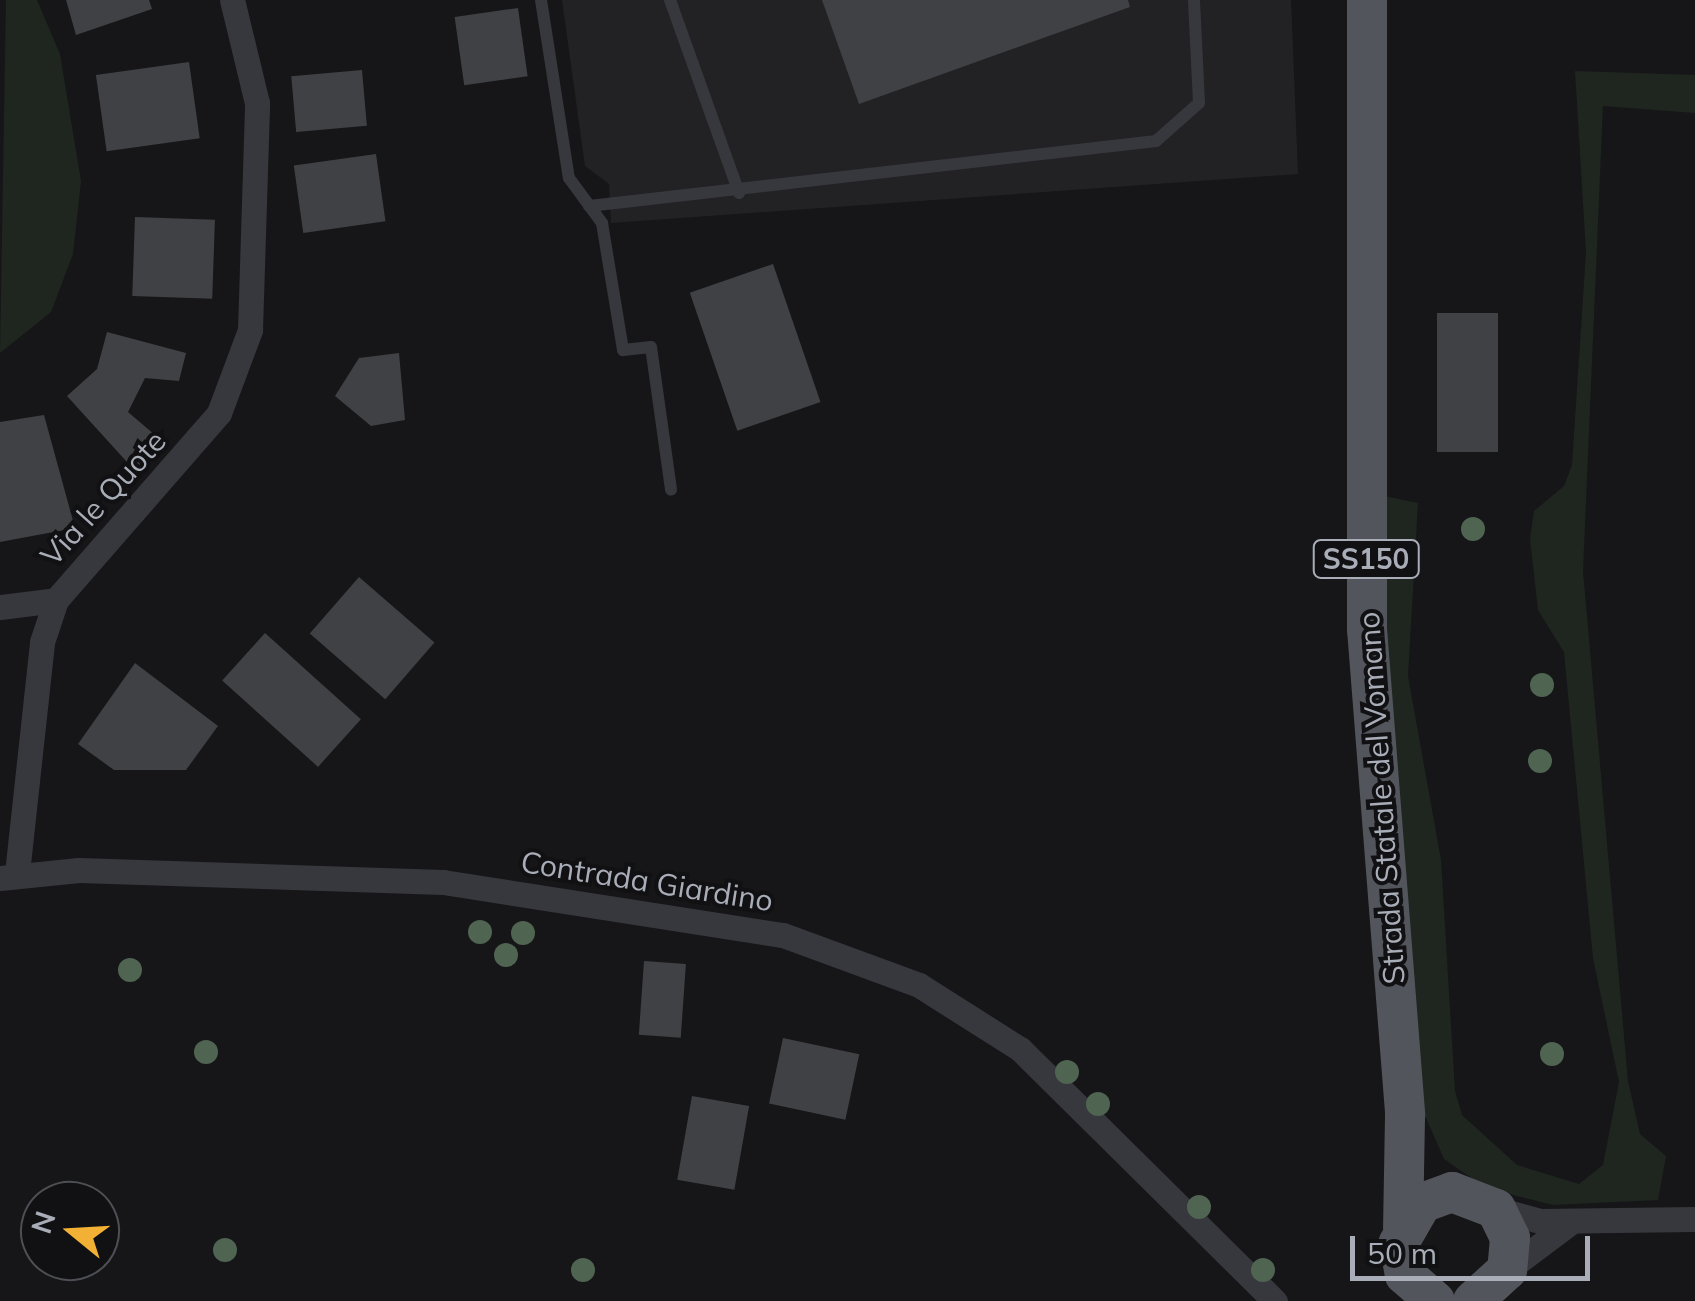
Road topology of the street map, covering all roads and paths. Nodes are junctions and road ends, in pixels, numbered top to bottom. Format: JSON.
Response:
{"nodes":[{"id":1,"x":232,"y":0,"type":"edge"},
{"id":2,"x":541,"y":0,"type":"edge"},
{"id":3,"x":670,"y":0,"type":"edge"},
{"id":4,"x":1194,"y":0,"type":"edge"},
{"id":5,"x":1367,"y":0,"type":"edge"},
{"id":6,"x":739,"y":193,"type":"junction"},
{"id":7,"x":589,"y":206,"type":"junction"},
{"id":8,"x":671,"y":490,"type":"dead end"},
{"id":9,"x":56,"y":600,"type":"junction"},
{"id":10,"x":0,"y":607,"type":"edge"},
{"id":11,"x":8,"y":876,"type":"edge"},
{"id":12,"x":1404,"y":1116,"type":"junction"},
{"id":13,"x":1482,"y":1201,"type":"junction"},
{"id":14,"x":1695,"y":1219,"type":"edge"},
{"id":15,"x":1572,"y":1221,"type":"junction"},
{"id":16,"x":1403,"y":1228,"type":"junction"},
{"id":17,"x":1507,"y":1270,"type":"junction"},
{"id":18,"x":1423,"y":1296,"type":"edge"},
{"id":19,"x":1274,"y":1301,"type":"edge"},
{"id":20,"x":1473,"y":1301,"type":"edge"}],
"edges":[{"from":1,"to":9,"type":"street","name":"Via le Quote"},
{"from":2,"to":7,"type":"lane"},
{"from":3,"to":6,"type":"lane"},
{"from":4,"to":6,"type":"lane"},
{"from":5,"to":12,"type":"main road","name":"Strada Statale del Vomano","number":"SS150"},
{"from":6,"to":7,"type":"lane"},
{"from":7,"to":8,"type":"lane"},
{"from":9,"to":10,"type":"street"},
{"from":9,"to":11,"type":"street","name":"Via le Quote"},
{"from":11,"to":19,"type":"street","name":"Contrada Giardino"},
{"from":12,"to":13,"type":"main road","name":"Strada Statale del Vomano","number":"SS150"},
{"from":12,"to":16,"type":"main road","name":"Strada Statale del Vomano","number":"SS150"},
{"from":13,"to":15,"type":"street"},
{"from":13,"to":16,"type":"main road"},
{"from":13,"to":17,"type":"main road"},
{"from":14,"to":15,"type":"street"},
{"from":15,"to":17,"type":"street"},
{"from":16,"to":18,"type":"main road","name":"Strada Statale del Vomano"},
{"from":17,"to":20,"type":"main road"}]}
